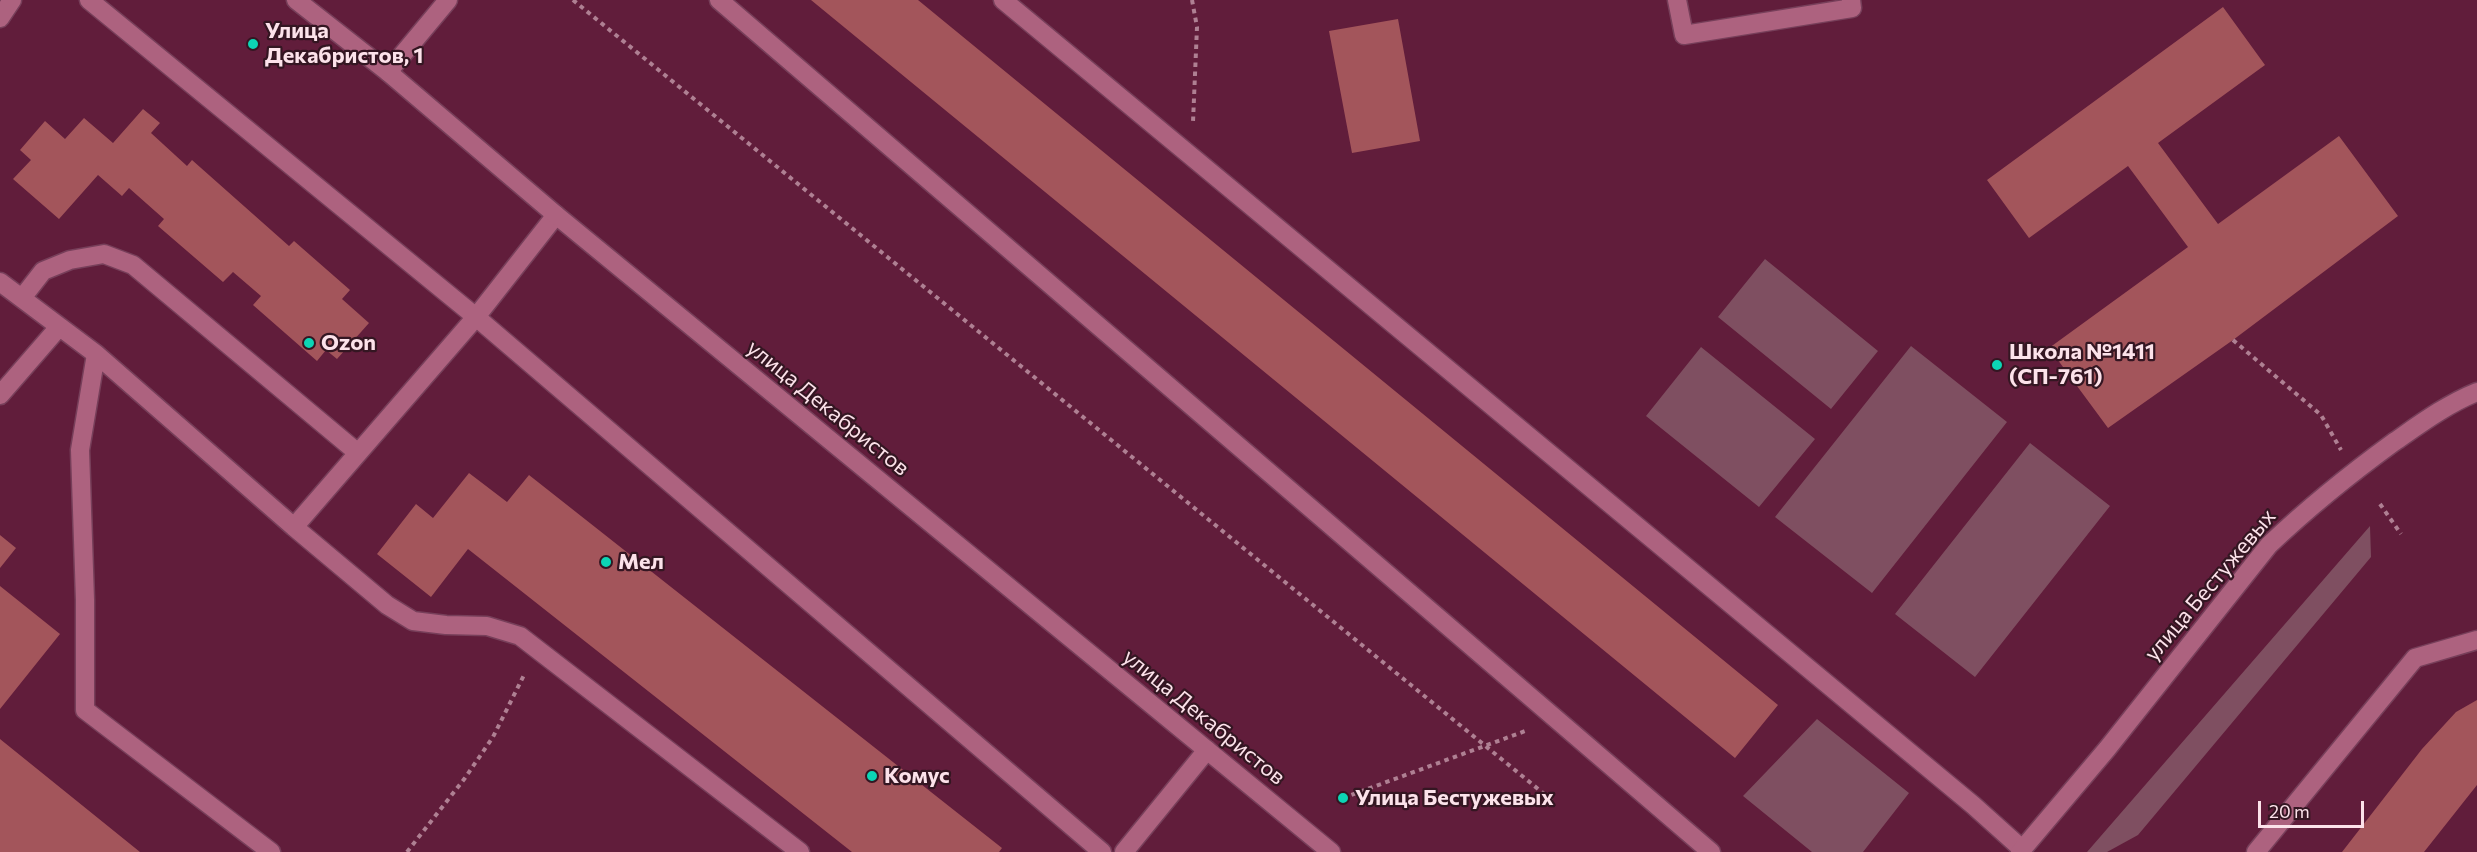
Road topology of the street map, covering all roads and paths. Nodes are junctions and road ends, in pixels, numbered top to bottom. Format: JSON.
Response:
{"nodes":[{"id":1,"x":12,"y":0,"type":"edge"},
{"id":2,"x":89,"y":0,"type":"edge"},
{"id":3,"x":296,"y":0,"type":"edge"},
{"id":4,"x":448,"y":0,"type":"edge"},
{"id":5,"x":573,"y":0,"type":"edge"},
{"id":6,"x":719,"y":0,"type":"edge"},
{"id":7,"x":1003,"y":0,"type":"edge"},
{"id":8,"x":1192,"y":0,"type":"edge"},
{"id":9,"x":1677,"y":0,"type":"edge"},
{"id":10,"x":1851,"y":0,"type":"edge"},
{"id":11,"x":0,"y":18,"type":"edge"},
{"id":12,"x":388,"y":72,"type":"junction"},
{"id":13,"x":1192,"y":158,"type":"junction"},
{"id":14,"x":556,"y":215,"type":"junction"},
{"id":15,"x":0,"y":282,"type":"edge"},
{"id":16,"x":22,"y":298,"type":"junction"},
{"id":17,"x":476,"y":317,"type":"junction"},
{"id":18,"x":59,"y":327,"type":"junction"},
{"id":19,"x":2234,"y":340,"type":"dead end"},
{"id":20,"x":96,"y":354,"type":"junction"},
{"id":21,"x":2477,"y":392,"type":"edge"},
{"id":22,"x":0,"y":395,"type":"edge"},
{"id":23,"x":2341,"y":450,"type":"dead end"},
{"id":24,"x":358,"y":453,"type":"junction"},
{"id":25,"x":2380,"y":504,"type":"dead end"},
{"id":26,"x":294,"y":526,"type":"junction"},
{"id":27,"x":2401,"y":534,"type":"dead end"},
{"id":28,"x":2477,"y":640,"type":"edge"},
{"id":29,"x":537,"y":649,"type":"junction"},
{"id":30,"x":1557,"y":719,"type":"junction"},
{"id":31,"x":1484,"y":745,"type":"junction"},
{"id":32,"x":1208,"y":750,"type":"junction"},
{"id":33,"x":1343,"y":798,"type":"dead end"},
{"id":34,"x":1554,"y":802,"type":"dead end"},
{"id":35,"x":2021,"y":851,"type":"edge"},
{"id":36,"x":271,"y":852,"type":"edge"},
{"id":37,"x":407,"y":852,"type":"edge"},
{"id":38,"x":800,"y":852,"type":"edge"},
{"id":39,"x":1102,"y":852,"type":"edge"},
{"id":40,"x":1124,"y":852,"type":"edge"},
{"id":41,"x":1331,"y":852,"type":"edge"},
{"id":42,"x":1711,"y":852,"type":"edge"},
{"id":43,"x":2256,"y":852,"type":"edge"}],
"edges":[{"from":1,"to":11,"type":"main road"},
{"from":2,"to":17,"type":"main road"},
{"from":3,"to":12,"type":"main road","name":"улица Декабристов"},
{"from":4,"to":12,"type":"main road"},
{"from":5,"to":31,"type":"path"},
{"from":6,"to":30,"type":"main road"},
{"from":7,"to":13,"type":"main road"},
{"from":8,"to":13,"type":"path"},
{"from":9,"to":10,"type":"main road"},
{"from":12,"to":14,"type":"main road","name":"улица Декабристов"},
{"from":13,"to":35,"type":"main road"},
{"from":14,"to":17,"type":"main road"},
{"from":14,"to":32,"type":"main road","name":"улица Декабристов"},
{"from":15,"to":16,"type":"main road"},
{"from":16,"to":18,"type":"main road"},
{"from":16,"to":24,"type":"main road"},
{"from":17,"to":24,"type":"main road"},
{"from":17,"to":39,"type":"main road"},
{"from":18,"to":20,"type":"main road"},
{"from":18,"to":22,"type":"main road"},
{"from":19,"to":23,"type":"path"},
{"from":20,"to":26,"type":"main road"},
{"from":20,"to":36,"type":"main road"},
{"from":21,"to":35,"type":"main road","name":"улица Бестужевых"},
{"from":24,"to":26,"type":"main road"},
{"from":25,"to":27,"type":"path"},
{"from":26,"to":29,"type":"main road"},
{"from":28,"to":43,"type":"main road"},
{"from":29,"to":37,"type":"path"},
{"from":29,"to":38,"type":"main road"},
{"from":30,"to":31,"type":"path"},
{"from":30,"to":42,"type":"main road"},
{"from":31,"to":33,"type":"path"},
{"from":31,"to":34,"type":"path"},
{"from":32,"to":40,"type":"main road"},
{"from":32,"to":41,"type":"main road","name":"улица Декабристов"}]}
